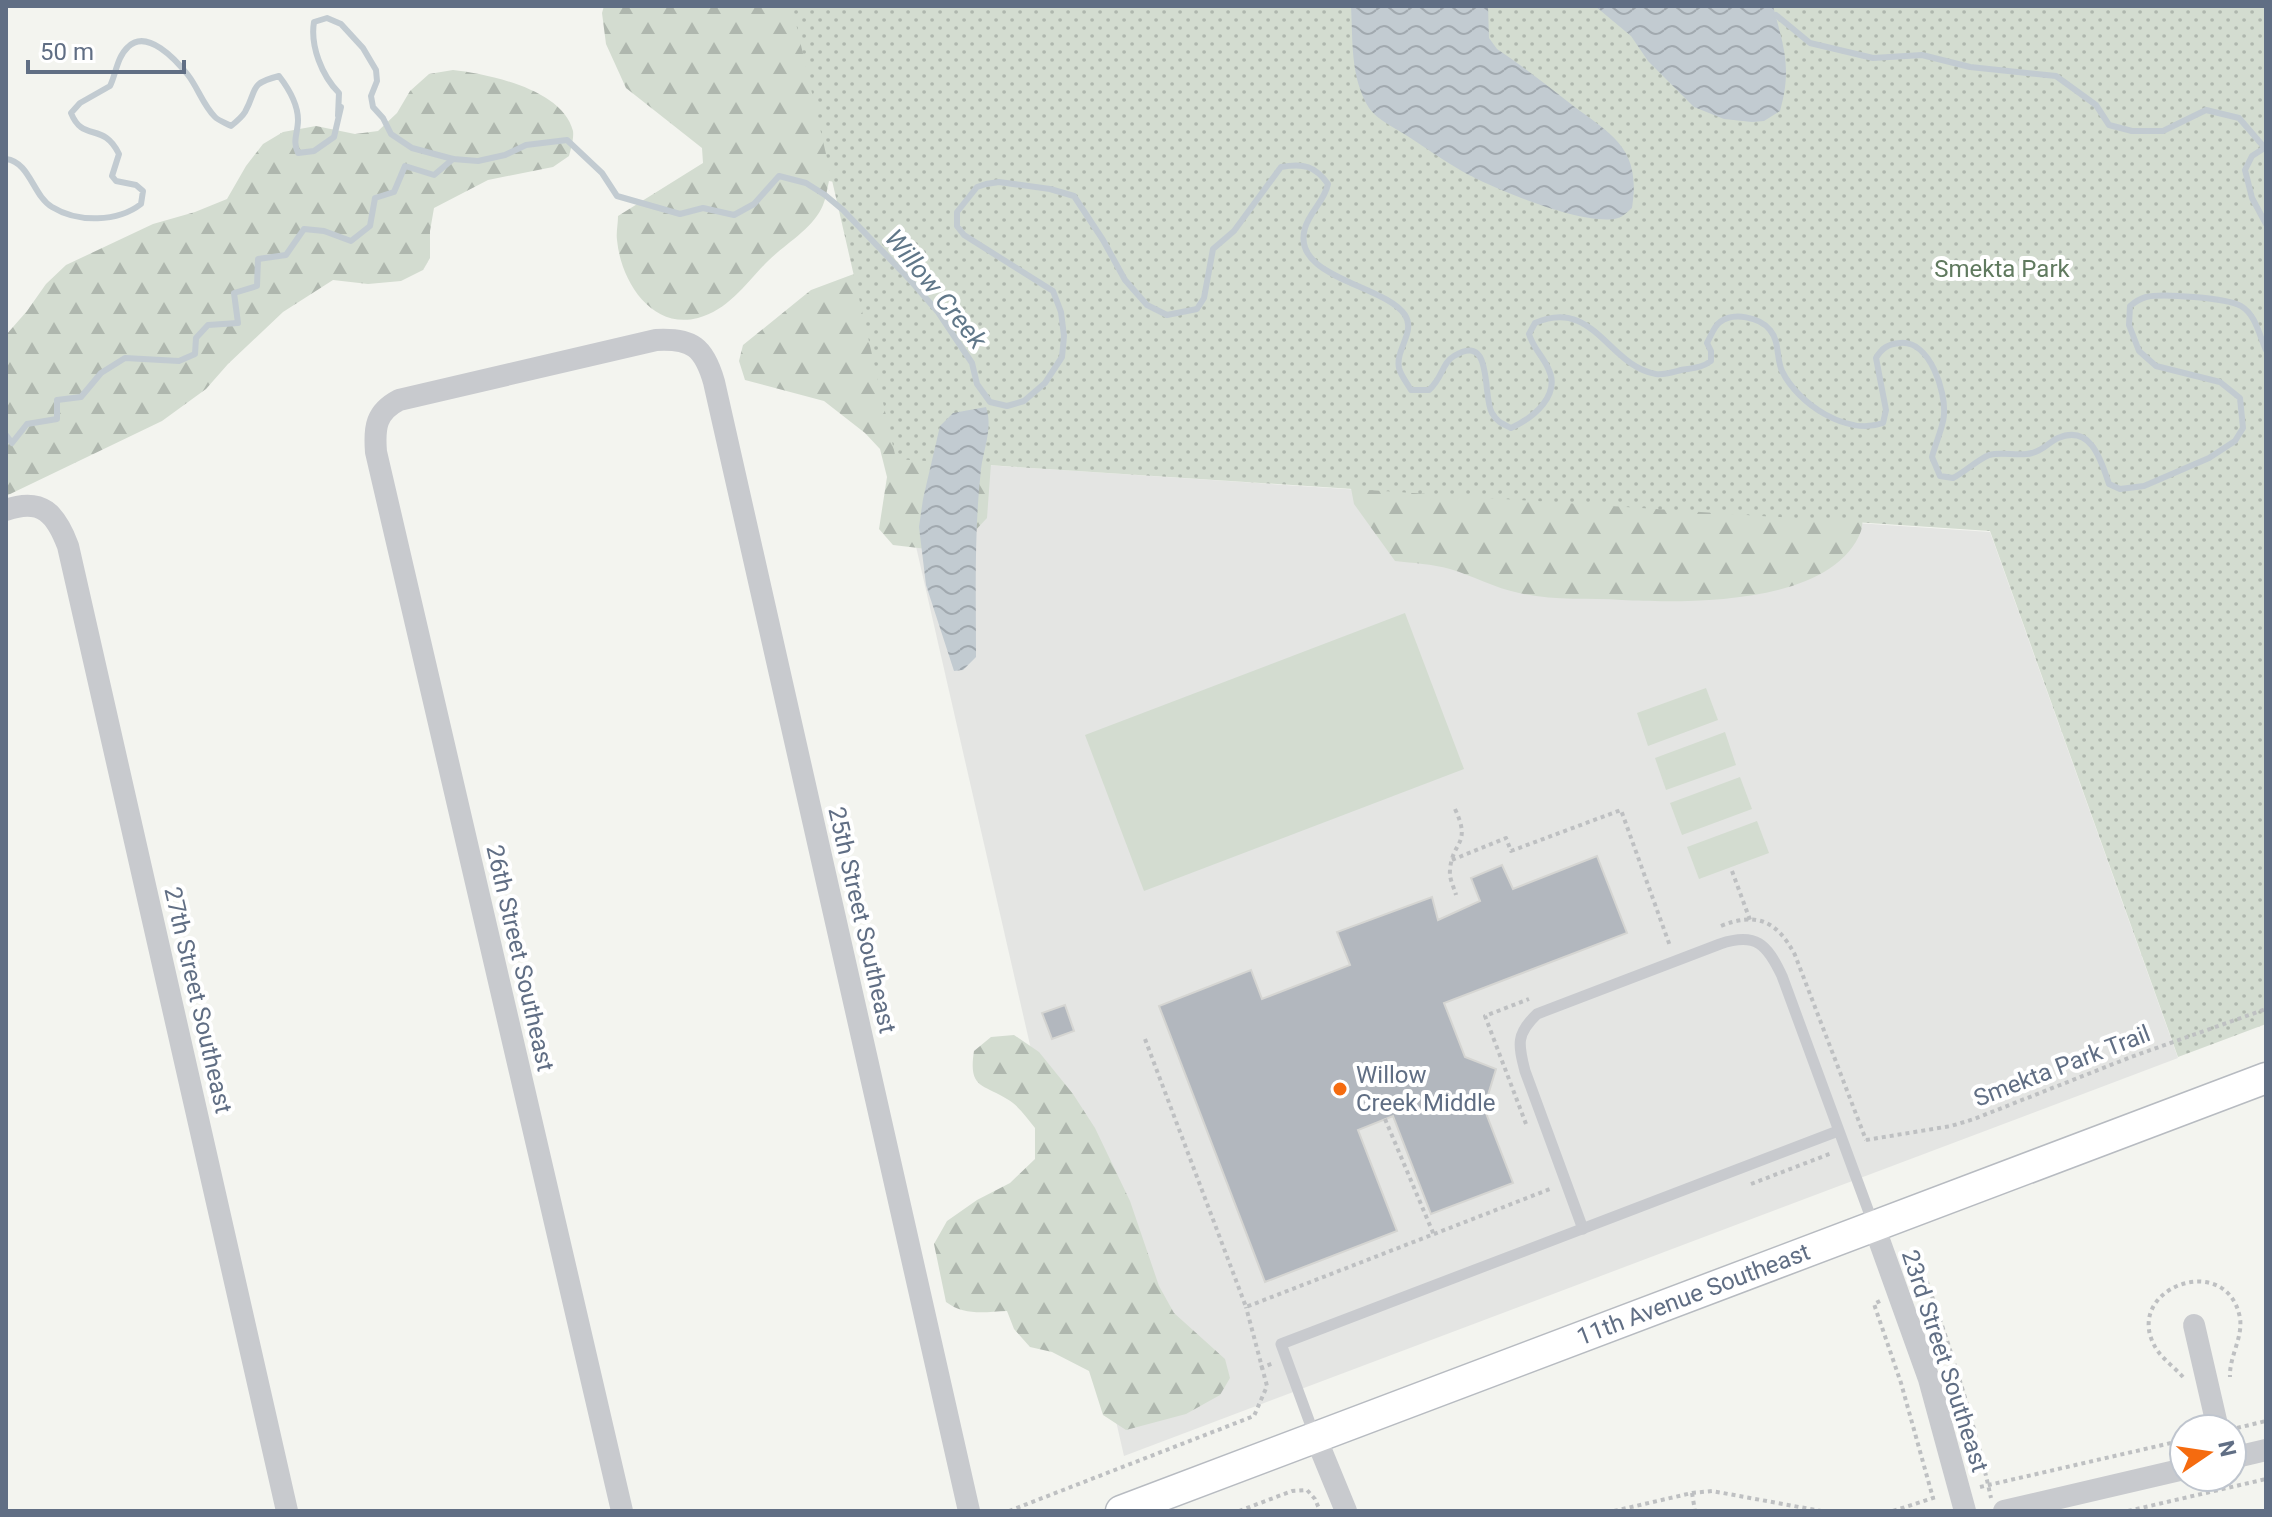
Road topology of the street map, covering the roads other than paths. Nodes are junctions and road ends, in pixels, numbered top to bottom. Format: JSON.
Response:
{"nodes":[{"id":1,"x":378,"y":416,"type":"joint"},
{"id":2,"x":6,"y":510,"type":"edge"},
{"id":3,"x":2266,"y":1078,"type":"edge"},
{"id":4,"x":1838,"y":1131,"type":"junction"},
{"id":5,"x":1874,"y":1226,"type":"junction"},
{"id":6,"x":1583,"y":1229,"type":"junction"},
{"id":7,"x":2194,"y":1325,"type":"dead end"},
{"id":8,"x":2214,"y":1413,"type":"edge"},
{"id":9,"x":1316,"y":1438,"type":"junction"},
{"id":10,"x":2168,"y":1473,"type":"edge"},
{"id":11,"x":287,"y":1511,"type":"edge"},
{"id":12,"x":622,"y":1511,"type":"edge"},
{"id":13,"x":969,"y":1511,"type":"edge"},
{"id":14,"x":1121,"y":1511,"type":"edge"},
{"id":15,"x":1346,"y":1511,"type":"edge"},
{"id":16,"x":1965,"y":1511,"type":"edge"},
{"id":17,"x":2004,"y":1511,"type":"edge"}],
"edges":[{"from":1,"to":12,"type":"street","name":"26th Street Southeast"},
{"from":1,"to":13,"type":"street","name":"25th Street Southeast"},
{"from":2,"to":11,"type":"street","name":"27th Street Southeast"},
{"from":3,"to":5,"type":"main road","name":"11th Avenue Southeast"},
{"from":4,"to":5,"type":"lane"},
{"from":4,"to":6,"type":"lane"},
{"from":4,"to":6,"type":"lane"},
{"from":5,"to":9,"type":"main road","name":"11th Avenue Southeast"},
{"from":5,"to":16,"type":"street","name":"23rd Street Southeast"},
{"from":6,"to":9,"type":"lane"},
{"from":7,"to":8,"type":"street"},
{"from":9,"to":14,"type":"main road","name":"11th Avenue Southeast"},
{"from":9,"to":15,"type":"street"},
{"from":10,"to":17,"type":"street"}]}
